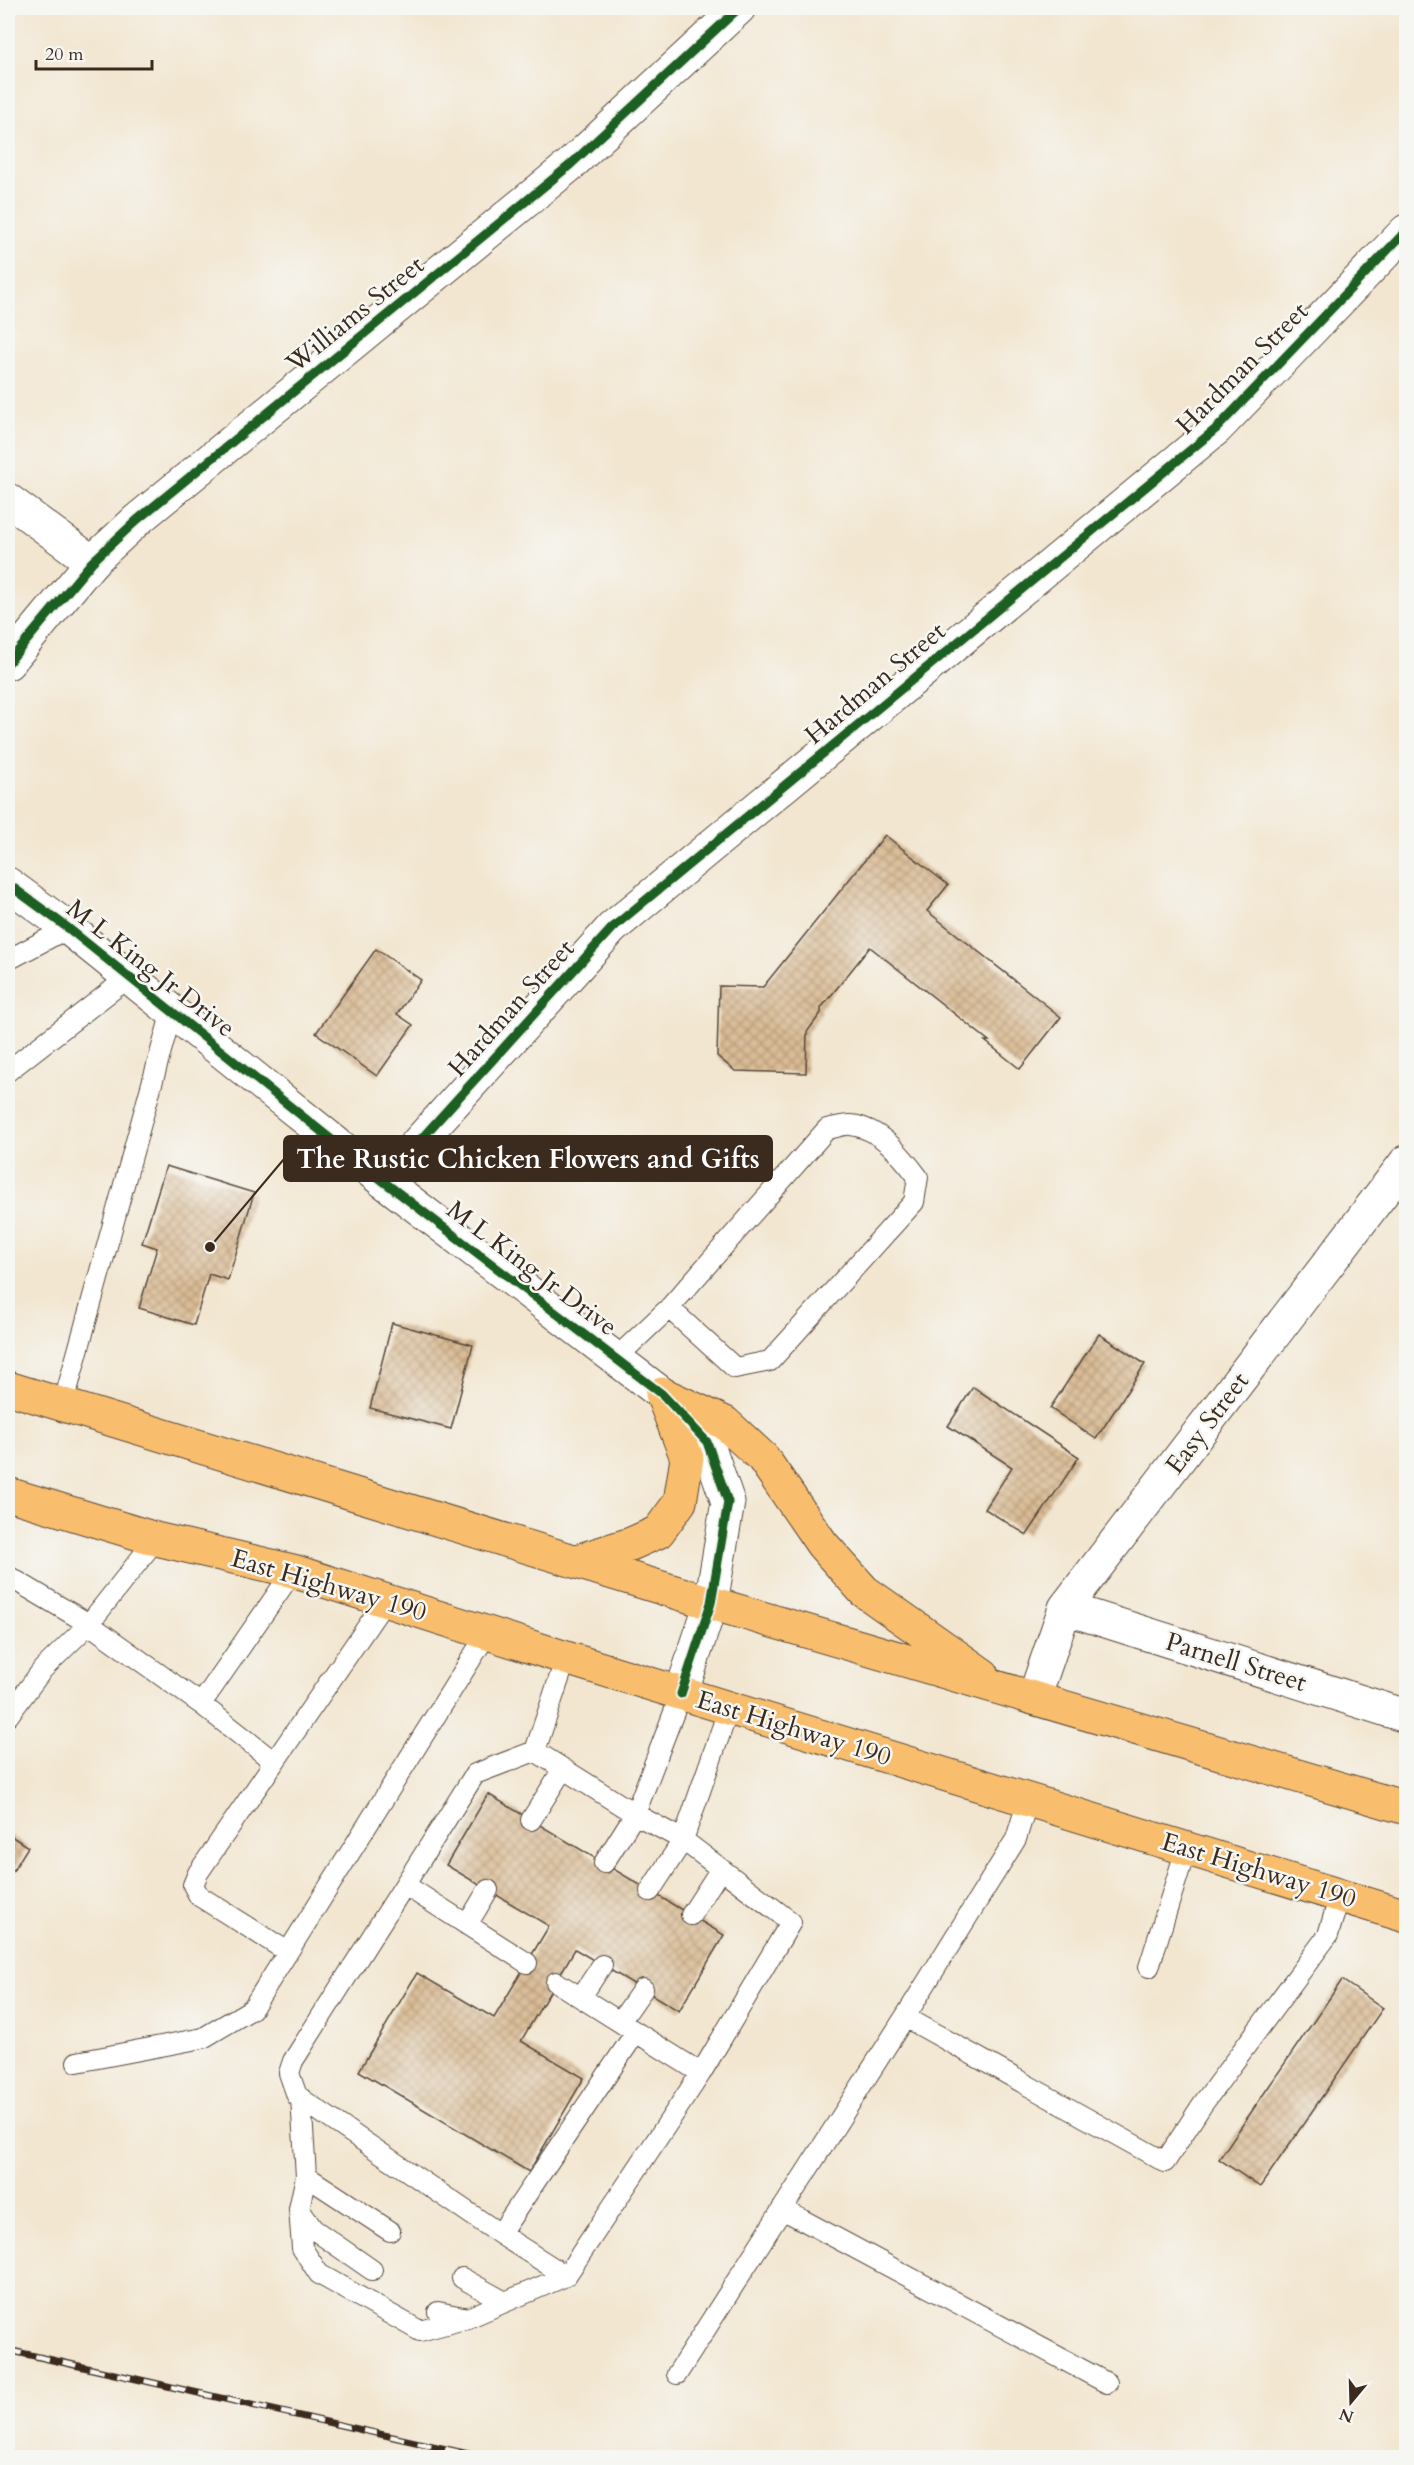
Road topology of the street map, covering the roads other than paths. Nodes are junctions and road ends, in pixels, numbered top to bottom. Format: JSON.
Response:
{"nodes":[{"id":1,"x":739,"y":8,"type":"edge"},
{"id":2,"x":1407,"y":231,"type":"edge"},
{"id":3,"x":8,"y":500,"type":"edge"},
{"id":4,"x":92,"y":562,"type":"junction"},
{"id":5,"x":8,"y":663,"type":"edge"},
{"id":6,"x":8,"y":884,"type":"edge"},
{"id":7,"x":68,"y":928,"type":"junction"},
{"id":8,"x":8,"y":960,"type":"edge"},
{"id":9,"x":129,"y":976,"type":"junction"},
{"id":10,"x":172,"y":1011,"type":"junction"},
{"id":11,"x":8,"y":1071,"type":"edge"},
{"id":12,"x":1407,"y":1162,"type":"edge"},
{"id":13,"x":383,"y":1181,"type":"junction"},
{"id":14,"x":669,"y":1308,"type":"junction"},
{"id":15,"x":616,"y":1358,"type":"junction"},
{"id":16,"x":8,"y":1388,"type":"edge"},
{"id":17,"x":662,"y":1394,"type":"junction"},
{"id":18,"x":63,"y":1405,"type":"junction"},
{"id":19,"x":8,"y":1494,"type":"edge"},
{"id":20,"x":156,"y":1539,"type":"junction"},
{"id":21,"x":577,"y":1561,"type":"junction"},
{"id":22,"x":293,"y":1571,"type":"junction"},
{"id":23,"x":8,"y":1576,"type":"edge"},
{"id":24,"x":385,"y":1601,"type":"junction"},
{"id":25,"x":711,"y":1603,"type":"junction"},
{"id":26,"x":1065,"y":1608,"type":"junction"},
{"id":27,"x":89,"y":1624,"type":"junction"},
{"id":28,"x":488,"y":1632,"type":"junction"},
{"id":29,"x":566,"y":1658,"type":"junction"},
{"id":30,"x":1003,"y":1689,"type":"junction"},
{"id":31,"x":681,"y":1694,"type":"junction"},
{"id":32,"x":1034,"y":1698,"type":"junction"},
{"id":33,"x":201,"y":1704,"type":"junction"},
{"id":34,"x":729,"y":1708,"type":"junction"},
{"id":35,"x":8,"y":1716,"type":"edge"},
{"id":36,"x":1407,"y":1716,"type":"edge"},
{"id":37,"x":535,"y":1751,"type":"junction"},
{"id":38,"x":273,"y":1761,"type":"junction"},
{"id":39,"x":563,"y":1769,"type":"junction"},
{"id":40,"x":1028,"y":1800,"type":"junction"},
{"id":41,"x":1407,"y":1808,"type":"edge"},
{"id":42,"x":635,"y":1814,"type":"junction"},
{"id":43,"x":531,"y":1820,"type":"dead end"},
{"id":44,"x":683,"y":1840,"type":"junction"},
{"id":45,"x":1186,"y":1848,"type":"junction"},
{"id":46,"x":604,"y":1863,"type":"dead end"},
{"id":47,"x":720,"y":1870,"type":"junction"},
{"id":48,"x":405,"y":1886,"type":"junction"},
{"id":49,"x":488,"y":1890,"type":"dead end"},
{"id":50,"x":650,"y":1891,"type":"dead end"},
{"id":51,"x":1340,"y":1895,"type":"junction"},
{"id":52,"x":691,"y":1915,"type":"dead end"},
{"id":53,"x":1407,"y":1916,"type":"edge"},
{"id":54,"x":467,"y":1925,"type":"junction"},
{"id":55,"x":288,"y":1952,"type":"junction"},
{"id":56,"x":527,"y":1963,"type":"dead end"},
{"id":57,"x":602,"y":1965,"type":"dead end"},
{"id":58,"x":1149,"y":1967,"type":"dead end"},
{"id":59,"x":556,"y":1982,"type":"dead end"},
{"id":60,"x":643,"y":1989,"type":"dead end"},
{"id":61,"x":581,"y":1997,"type":"junction"},
{"id":62,"x":905,"y":2017,"type":"junction"},
{"id":63,"x":628,"y":2027,"type":"junction"},
{"id":64,"x":77,"y":2062,"type":"dead end"},
{"id":65,"x":701,"y":2073,"type":"junction"},
{"id":66,"x":300,"y":2098,"type":"junction"},
{"id":67,"x":306,"y":2176,"type":"junction"},
{"id":68,"x":782,"y":2209,"type":"junction"},
{"id":69,"x":299,"y":2210,"type":"junction"},
{"id":70,"x":390,"y":2231,"type":"dead end"},
{"id":71,"x":500,"y":2234,"type":"junction"},
{"id":72,"x":372,"y":2270,"type":"dead end"},
{"id":73,"x":566,"y":2276,"type":"junction"},
{"id":74,"x":462,"y":2278,"type":"dead end"},
{"id":75,"x":505,"y":2302,"type":"junction"},
{"id":76,"x":438,"y":2312,"type":"dead end"},
{"id":77,"x":468,"y":2318,"type":"junction"},
{"id":78,"x":676,"y":2374,"type":"dead end"},
{"id":79,"x":1107,"y":2383,"type":"dead end"}],
"edges":[{"from":1,"to":4,"type":"street","name":"Williams Street"},
{"from":2,"to":13,"type":"street","name":"Hardman Street"},
{"from":3,"to":4,"type":"street"},
{"from":4,"to":5,"type":"street","name":"Williams Street"},
{"from":6,"to":7,"type":"street","name":"M L King Jr Drive"},
{"from":7,"to":8,"type":"lane"},
{"from":7,"to":9,"type":"street","name":"M L King Jr Drive"},
{"from":9,"to":10,"type":"street","name":"M L King Jr Drive"},
{"from":9,"to":11,"type":"lane"},
{"from":10,"to":13,"type":"street","name":"M L King Jr Drive"},
{"from":10,"to":18,"type":"lane"},
{"from":12,"to":26,"type":"street","name":"Easy Street"},
{"from":13,"to":15,"type":"street","name":"M L King Jr Drive"},
{"from":14,"to":14,"type":"lane"},
{"from":14,"to":15,"type":"lane"},
{"from":15,"to":17,"type":"street","name":"M L King Jr Drive"},
{"from":16,"to":18,"type":"main road"},
{"from":17,"to":21,"type":"main road"},
{"from":17,"to":25,"type":"street","name":"M L King Jr Drive"},
{"from":17,"to":30,"type":"main road"},
{"from":18,"to":21,"type":"main road"},
{"from":19,"to":20,"type":"main road","name":"East Highway 190"},
{"from":20,"to":22,"type":"main road","name":"East Highway 190"},
{"from":20,"to":27,"type":"lane"},
{"from":21,"to":25,"type":"main road"},
{"from":22,"to":24,"type":"main road","name":"East Highway 190"},
{"from":22,"to":33,"type":"lane"},
{"from":23,"to":27,"type":"lane"},
{"from":24,"to":28,"type":"main road","name":"East Highway 190"},
{"from":24,"to":38,"type":"lane"},
{"from":25,"to":30,"type":"main road"},
{"from":25,"to":31,"type":"street","name":"M L King Jr Drive"},
{"from":26,"to":32,"type":"street","name":"Easy Street"},
{"from":26,"to":36,"type":"street","name":"Parnell Street"},
{"from":27,"to":33,"type":"lane"},
{"from":27,"to":35,"type":"lane"},
{"from":28,"to":29,"type":"main road","name":"East Highway 190"},
{"from":28,"to":55,"type":"lane"},
{"from":29,"to":31,"type":"main road","name":"East Highway 190"},
{"from":29,"to":37,"type":"lane"},
{"from":30,"to":32,"type":"main road"},
{"from":31,"to":34,"type":"main road","name":"East Highway 190"},
{"from":31,"to":42,"type":"lane"},
{"from":32,"to":41,"type":"main road"},
{"from":33,"to":38,"type":"lane"},
{"from":34,"to":40,"type":"main road","name":"East Highway 190"},
{"from":34,"to":44,"type":"lane"},
{"from":37,"to":39,"type":"lane"},
{"from":37,"to":48,"type":"lane"},
{"from":38,"to":55,"type":"lane"},
{"from":39,"to":42,"type":"lane"},
{"from":39,"to":43,"type":"lane"},
{"from":40,"to":45,"type":"main road","name":"East Highway 190"},
{"from":40,"to":62,"type":"lane"},
{"from":42,"to":44,"type":"lane"},
{"from":42,"to":46,"type":"lane"},
{"from":44,"to":47,"type":"lane"},
{"from":44,"to":50,"type":"lane"},
{"from":45,"to":51,"type":"main road","name":"East Highway 190"},
{"from":45,"to":58,"type":"lane"},
{"from":47,"to":52,"type":"lane"},
{"from":47,"to":65,"type":"lane"},
{"from":48,"to":54,"type":"lane"},
{"from":48,"to":66,"type":"lane"},
{"from":49,"to":54,"type":"lane"},
{"from":51,"to":53,"type":"main road","name":"East Highway 190"},
{"from":51,"to":62,"type":"lane"},
{"from":54,"to":56,"type":"lane"},
{"from":55,"to":64,"type":"lane"},
{"from":57,"to":61,"type":"lane"},
{"from":59,"to":61,"type":"lane"},
{"from":60,"to":63,"type":"lane"},
{"from":61,"to":63,"type":"lane"},
{"from":62,"to":68,"type":"lane"},
{"from":63,"to":65,"type":"lane"},
{"from":63,"to":71,"type":"lane"},
{"from":65,"to":73,"type":"lane"},
{"from":66,"to":67,"type":"lane"},
{"from":66,"to":71,"type":"lane"},
{"from":67,"to":69,"type":"lane"},
{"from":67,"to":70,"type":"lane"},
{"from":68,"to":78,"type":"lane"},
{"from":68,"to":79,"type":"lane"},
{"from":69,"to":72,"type":"lane"},
{"from":69,"to":77,"type":"lane"},
{"from":71,"to":73,"type":"lane"},
{"from":73,"to":75,"type":"lane"},
{"from":74,"to":75,"type":"lane"},
{"from":75,"to":77,"type":"lane"},
{"from":76,"to":77,"type":"lane"}]}
